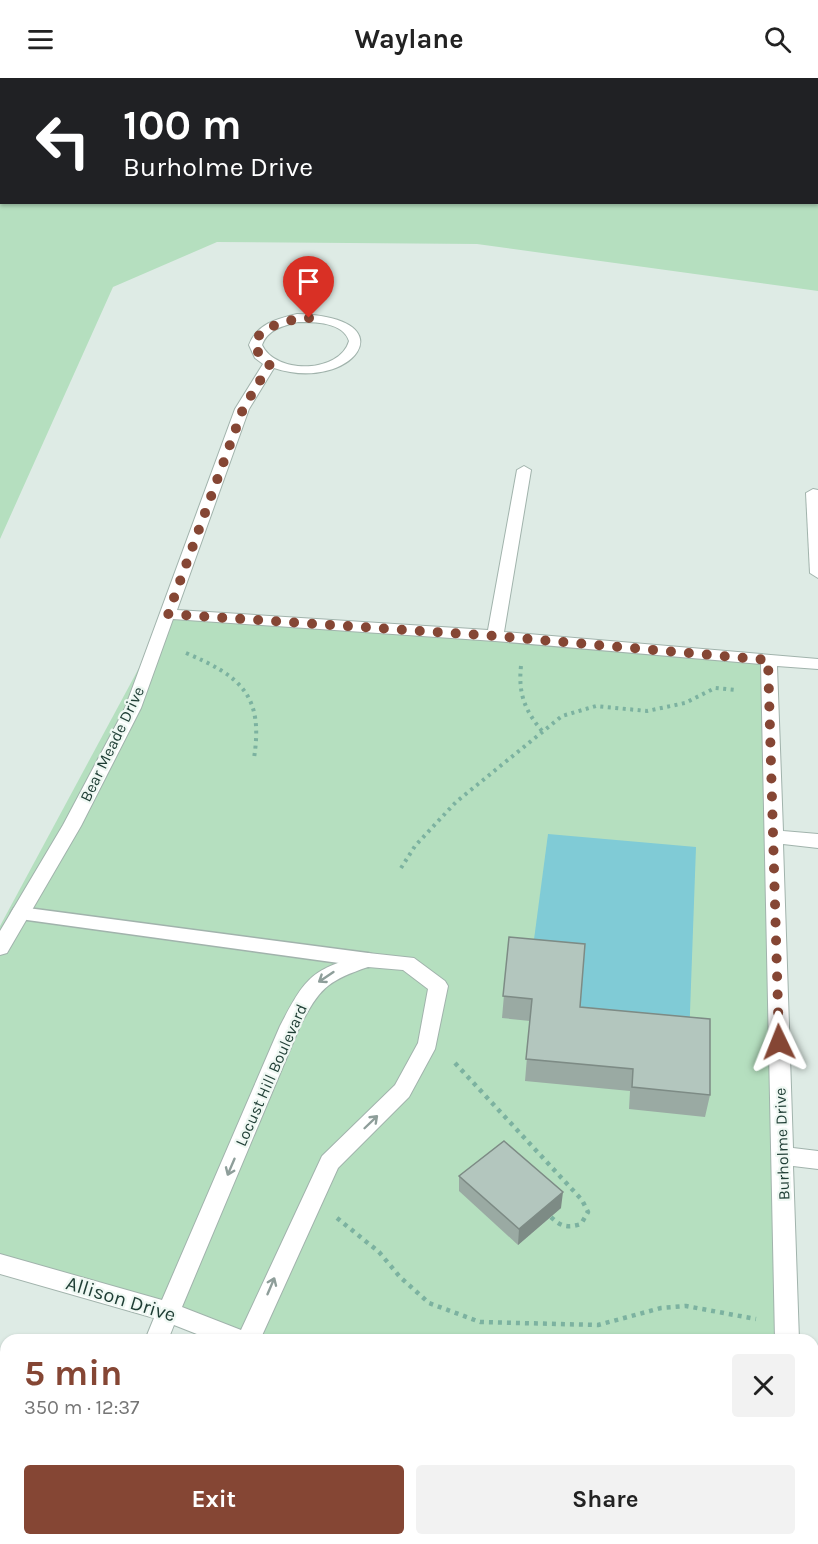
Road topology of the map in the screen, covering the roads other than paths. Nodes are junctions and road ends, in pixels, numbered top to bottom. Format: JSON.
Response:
{"nodes":[{"id":1,"x":270,"y":364,"type":"junction"},
{"id":2,"x":524,"y":470,"type":"dead end"},
{"id":3,"x":813,"y":493,"type":"dead end"},
{"id":4,"x":818,"y":573,"type":"edge"},
{"id":5,"x":168,"y":614,"type":"junction"},
{"id":6,"x":495,"y":636,"type":"junction"},
{"id":7,"x":768,"y":660,"type":"junction"},
{"id":8,"x":818,"y":664,"type":"edge"},
{"id":9,"x":773,"y":837,"type":"junction"},
{"id":10,"x":818,"y":841,"type":"edge"},
{"id":11,"x":20,"y":913,"type":"junction"},
{"id":12,"x":0,"y":948,"type":"edge"},
{"id":13,"x":368,"y":960,"type":"junction"},
{"id":14,"x":782,"y":1156,"type":"junction"},
{"id":15,"x":818,"y":1160,"type":"edge"},
{"id":16,"x":0,"y":1264,"type":"edge"},
{"id":17,"x":168,"y":1312,"type":"junction"},
{"id":18,"x":159,"y":1334,"type":"edge"},
{"id":19,"x":226,"y":1334,"type":"edge"},
{"id":20,"x":251,"y":1334,"type":"edge"},
{"id":21,"x":787,"y":1334,"type":"edge"}],
"edges":[{"from":1,"to":1,"type":"street"},
{"from":1,"to":5,"type":"street","name":"Bear Meade Drive"},
{"from":2,"to":6,"type":"street"},
{"from":3,"to":4,"type":"street"},
{"from":5,"to":6,"type":"street"},
{"from":5,"to":11,"type":"street","name":"Bear Meade Drive"},
{"from":6,"to":7,"type":"street"},
{"from":7,"to":8,"type":"street"},
{"from":7,"to":9,"type":"street","name":"Burholme Drive"},
{"from":9,"to":10,"type":"street"},
{"from":9,"to":14,"type":"street","name":"Burholme Drive"},
{"from":11,"to":12,"type":"street","name":"Bear Meade Drive"},
{"from":11,"to":13,"type":"lane"},
{"from":13,"to":17,"type":"street","name":"Locust Hill Boulevard","one_way":true},
{"from":20,"to":13,"type":"street","name":"Locust Hill Boulevard","one_way":true},
{"from":14,"to":15,"type":"street"},
{"from":14,"to":21,"type":"street","name":"Burholme Drive"},
{"from":16,"to":17,"type":"street","name":"Allison Drive"},
{"from":17,"to":18,"type":"street","name":"Locust Hill Boulevard"},
{"from":17,"to":19,"type":"street","name":"Allison Drive"}]}
